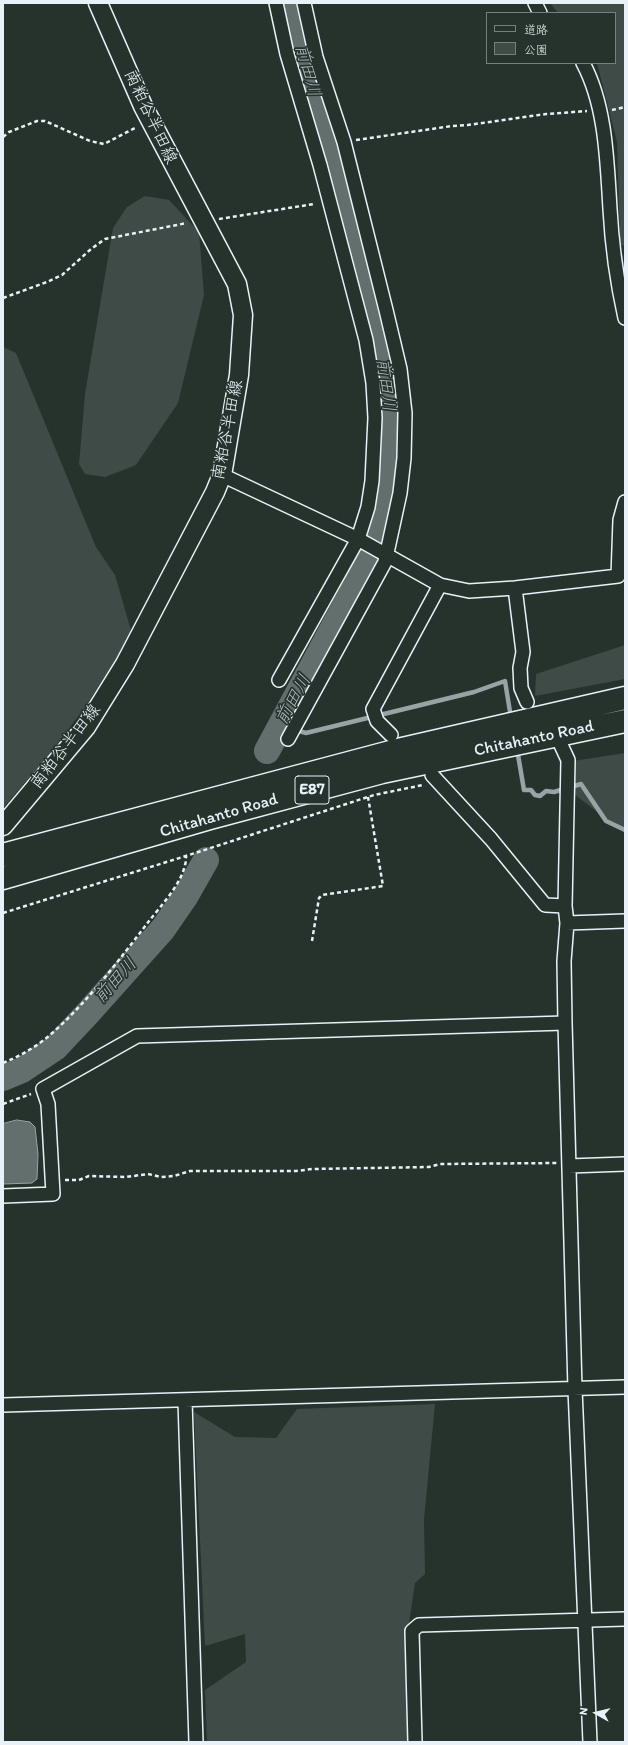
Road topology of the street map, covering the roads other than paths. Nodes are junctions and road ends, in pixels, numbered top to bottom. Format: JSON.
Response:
{"nodes":[{"id":1,"x":98,"y":3,"type":"edge"},
{"id":2,"x":276,"y":3,"type":"edge"},
{"id":3,"x":304,"y":3,"type":"edge"},
{"id":4,"x":534,"y":3,"type":"edge"},
{"id":5,"x":539,"y":12,"type":"edge"},
{"id":6,"x":583,"y":64,"type":"edge"},
{"id":7,"x":625,"y":318,"type":"edge"},
{"id":8,"x":222,"y":475,"type":"junction"},
{"id":9,"x":625,"y":502,"type":"edge"},
{"id":10,"x":358,"y":540,"type":"junction"},
{"id":11,"x":386,"y":554,"type":"junction"},
{"id":12,"x":440,"y":585,"type":"junction"},
{"id":13,"x":515,"y":588,"type":"junction"},
{"id":14,"x":279,"y":680,"type":"dead end"},
{"id":15,"x":625,"y":698,"type":"edge"},
{"id":16,"x":527,"y":702,"type":"dead end"},
{"id":17,"x":625,"y":721,"type":"edge"},
{"id":18,"x":391,"y":735,"type":"dead end"},
{"id":19,"x":288,"y":739,"type":"dead end"},
{"id":20,"x":560,"y":745,"type":"dead end"},
{"id":21,"x":434,"y":778,"type":"road end"},
{"id":22,"x":3,"y":826,"type":"edge"},
{"id":23,"x":3,"y":855,"type":"edge"},
{"id":24,"x":3,"y":878,"type":"edge"},
{"id":25,"x":565,"y":906,"type":"junction"},
{"id":26,"x":625,"y":921,"type":"edge"},
{"id":27,"x":566,"y":923,"type":"junction"},
{"id":28,"x":565,"y":1023,"type":"junction"},
{"id":29,"x":570,"y":1164,"type":"junction"},
{"id":30,"x":625,"y":1164,"type":"edge"},
{"id":31,"x":3,"y":1196,"type":"edge"},
{"id":32,"x":625,"y":1387,"type":"edge"},
{"id":33,"x":575,"y":1389,"type":"junction"},
{"id":34,"x":185,"y":1401,"type":"junction"},
{"id":35,"x":3,"y":1405,"type":"edge"},
{"id":36,"x":625,"y":1619,"type":"edge"},
{"id":37,"x":584,"y":1621,"type":"junction"},
{"id":38,"x":196,"y":1742,"type":"edge"},
{"id":39,"x":415,"y":1742,"type":"edge"},
{"id":40,"x":590,"y":1742,"type":"edge"}],
"edges":[{"from":1,"to":8,"type":"main road","name":"南粕谷半田線"},
{"from":2,"to":10,"type":"street"},
{"from":3,"to":11,"type":"street"},
{"from":4,"to":5,"type":"street"},
{"from":6,"to":7,"type":"street"},
{"from":8,"to":10,"type":"street"},
{"from":8,"to":22,"type":"main road","name":"南粕谷半田線"},
{"from":9,"to":13,"type":"street"},
{"from":10,"to":11,"type":"street"},
{"from":10,"to":14,"type":"street"},
{"from":11,"to":12,"type":"street"},
{"from":11,"to":19,"type":"street"},
{"from":12,"to":13,"type":"street"},
{"from":12,"to":18,"type":"street"},
{"from":13,"to":16,"type":"street"},
{"from":15,"to":23,"type":"highway","name":"Chitahanto Road","number":"E87"},
{"from":17,"to":24,"type":"highway","name":"Chitahanto Road","number":"E87"},
{"from":20,"to":25,"type":"street"},
{"from":21,"to":25,"type":"street"},
{"from":25,"to":27,"type":"street"},
{"from":26,"to":27,"type":"street"},
{"from":27,"to":28,"type":"street"},
{"from":28,"to":29,"type":"street"},
{"from":28,"to":31,"type":"street"},
{"from":29,"to":30,"type":"street"},
{"from":29,"to":33,"type":"street"},
{"from":32,"to":33,"type":"street"},
{"from":33,"to":34,"type":"street"},
{"from":33,"to":37,"type":"street"},
{"from":34,"to":35,"type":"street"},
{"from":34,"to":38,"type":"street"},
{"from":36,"to":37,"type":"street"},
{"from":37,"to":39,"type":"street"},
{"from":37,"to":40,"type":"street"}]}
